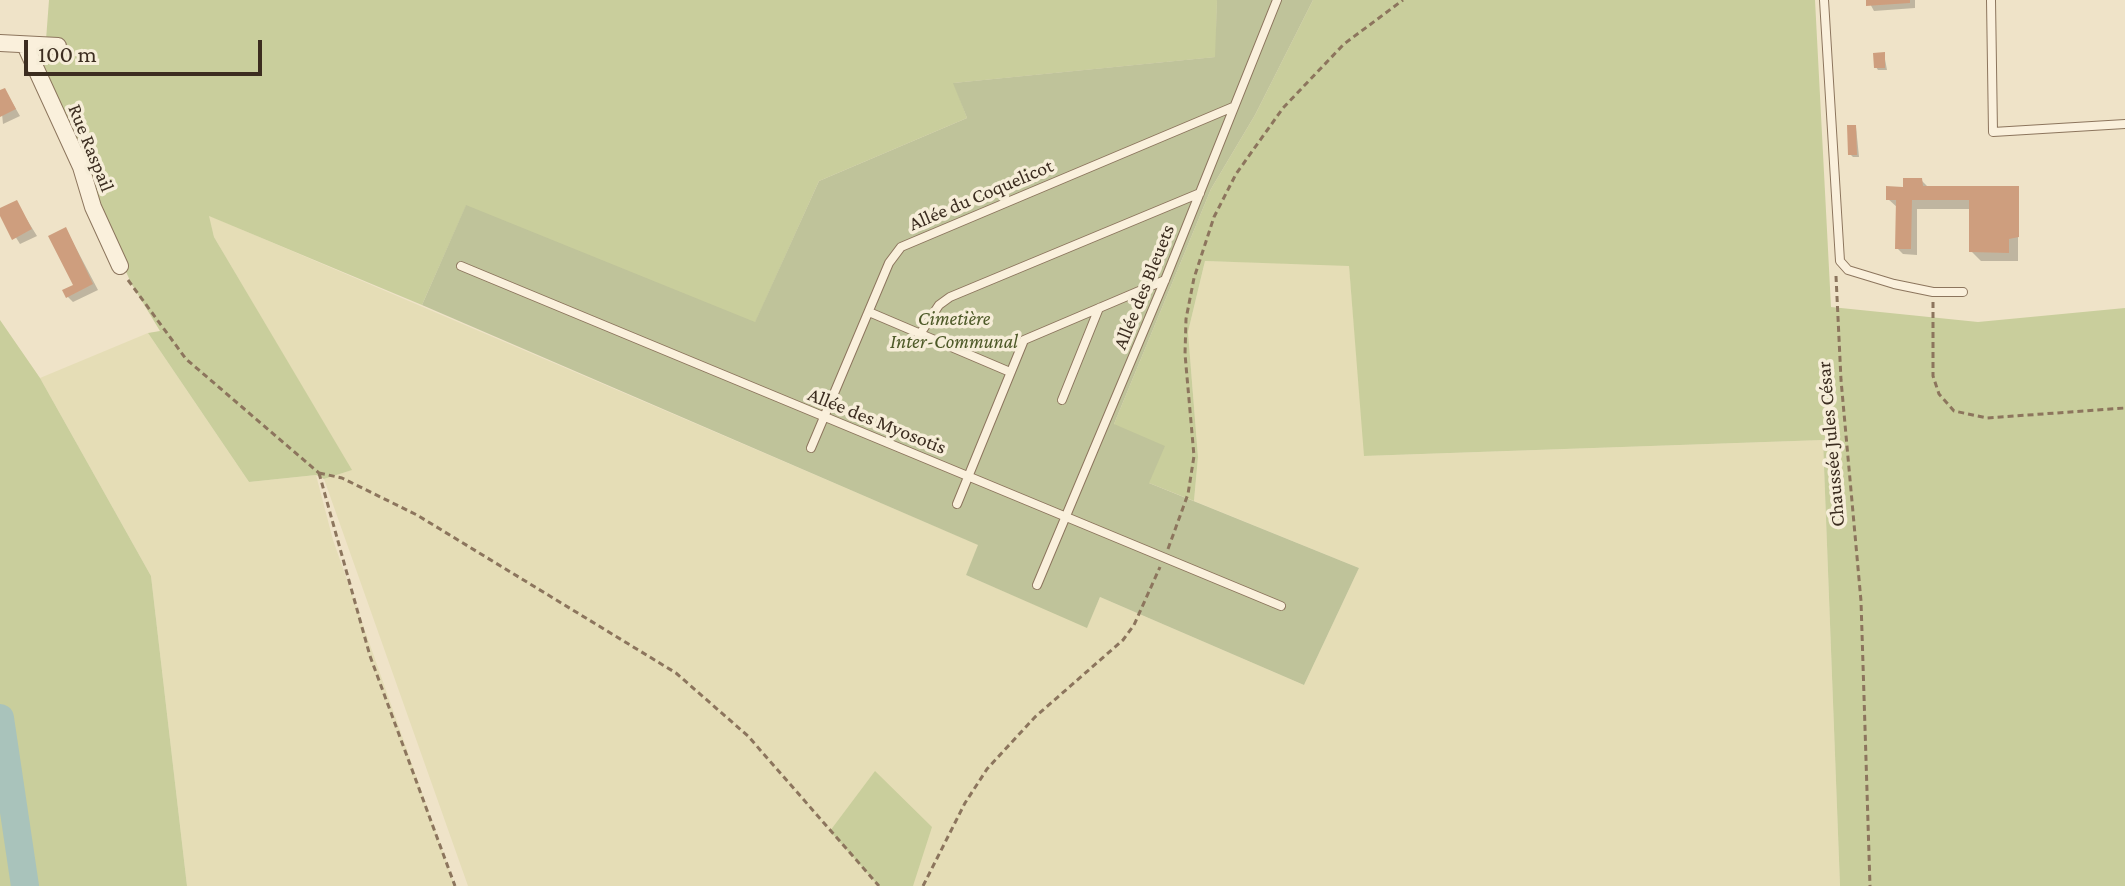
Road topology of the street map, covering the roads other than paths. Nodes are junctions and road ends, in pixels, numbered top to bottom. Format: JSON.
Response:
{"nodes":[{"id":1,"x":1277,"y":0,"type":"edge"},
{"id":2,"x":1824,"y":0,"type":"edge"},
{"id":3,"x":1991,"y":0,"type":"edge"},
{"id":4,"x":0,"y":43,"type":"edge"},
{"id":5,"x":25,"y":45,"type":"junction"},
{"id":6,"x":58,"y":46,"type":"dead end"},
{"id":7,"x":1233,"y":107,"type":"junction"},
{"id":8,"x":2125,"y":124,"type":"edge"},
{"id":9,"x":1200,"y":193,"type":"junction"},
{"id":10,"x":120,"y":266,"type":"road end"},
{"id":11,"x":461,"y":266,"type":"dead end"},
{"id":12,"x":1165,"y":280,"type":"junction"},
{"id":13,"x":1963,"y":292,"type":"dead end"},
{"id":14,"x":1099,"y":308,"type":"junction"},
{"id":15,"x":869,"y":312,"type":"junction"},
{"id":16,"x":920,"y":334,"type":"junction"},
{"id":17,"x":1010,"y":372,"type":"junction"},
{"id":18,"x":1062,"y":400,"type":"dead end"},
{"id":19,"x":824,"y":417,"type":"junction"},
{"id":20,"x":811,"y":448,"type":"dead end"},
{"id":21,"x":969,"y":477,"type":"junction"},
{"id":22,"x":957,"y":504,"type":"dead end"},
{"id":23,"x":1067,"y":515,"type":"junction"},
{"id":24,"x":1037,"y":585,"type":"dead end"},
{"id":25,"x":1281,"y":606,"type":"dead end"}],
"edges":[{"from":1,"to":7,"type":"lane","name":"Allée des Bleuets"},
{"from":2,"to":13,"type":"lane"},
{"from":3,"to":8,"type":"lane"},
{"from":4,"to":5,"type":"street"},
{"from":5,"to":6,"type":"street"},
{"from":5,"to":10,"type":"street","name":"Rue Raspail"},
{"from":7,"to":9,"type":"lane","name":"Allée des Bleuets"},
{"from":7,"to":15,"type":"lane","name":"Allée du Coquelicot"},
{"from":9,"to":12,"type":"lane","name":"Allée des Bleuets"},
{"from":9,"to":16,"type":"lane"},
{"from":11,"to":19,"type":"lane","name":"Allée des Myosotis"},
{"from":12,"to":14,"type":"lane"},
{"from":12,"to":23,"type":"lane","name":"Allée des Bleuets"},
{"from":14,"to":17,"type":"lane"},
{"from":14,"to":18,"type":"lane"},
{"from":15,"to":16,"type":"lane"},
{"from":15,"to":19,"type":"lane","name":"Allée du Coquelicot"},
{"from":16,"to":17,"type":"lane"},
{"from":17,"to":21,"type":"lane"},
{"from":19,"to":20,"type":"lane","name":"Allée du Coquelicot"},
{"from":19,"to":21,"type":"lane","name":"Allée des Myosotis"},
{"from":21,"to":22,"type":"lane"},
{"from":21,"to":23,"type":"lane","name":"Allée des Myosotis"},
{"from":23,"to":24,"type":"lane","name":"Allée des Bleuets"},
{"from":23,"to":25,"type":"lane","name":"Allée des Myosotis"}]}
